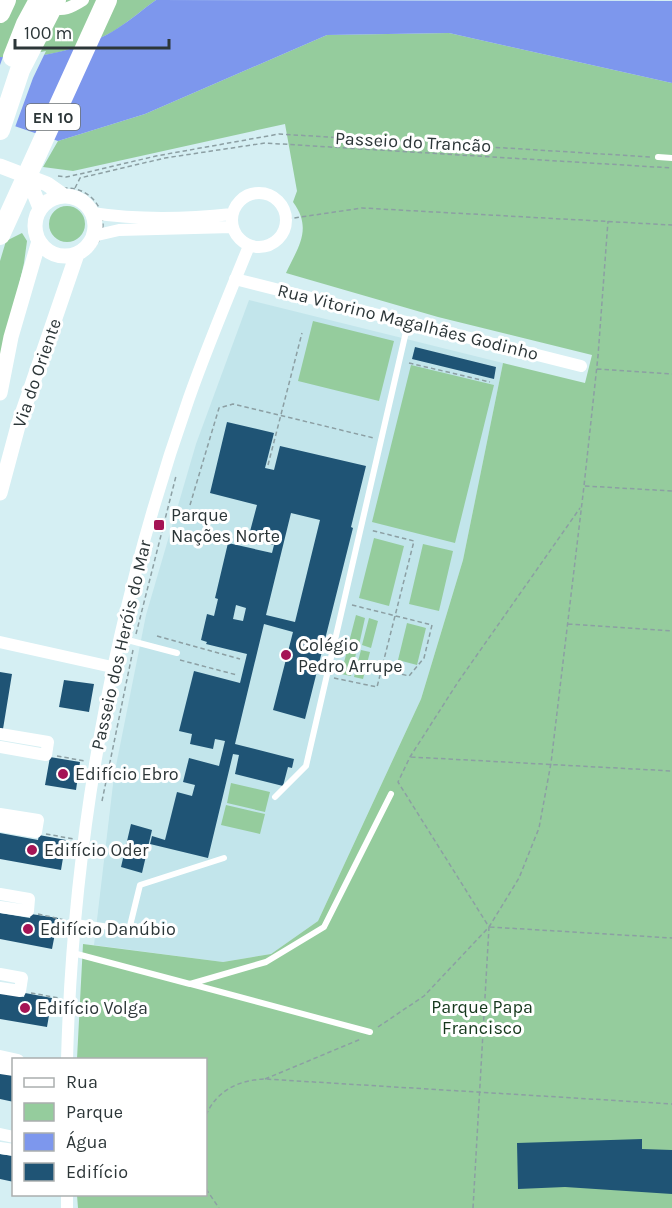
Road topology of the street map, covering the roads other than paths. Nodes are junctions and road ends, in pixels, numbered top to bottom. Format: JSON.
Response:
{"nodes":[{"id":1,"x":6,"y":0,"type":"edge"},
{"id":2,"x":41,"y":0,"type":"edge"},
{"id":3,"x":56,"y":0,"type":"edge"},
{"id":4,"x":83,"y":0,"type":"edge"},
{"id":5,"x":106,"y":0,"type":"edge"},
{"id":6,"x":0,"y":14,"type":"edge"},
{"id":7,"x":0,"y":92,"type":"edge"},
{"id":8,"x":0,"y":130,"type":"edge"},
{"id":9,"x":658,"y":157,"type":"road end"},
{"id":10,"x":672,"y":158,"type":"edge"},
{"id":11,"x":0,"y":166,"type":"edge"},
{"id":12,"x":18,"y":172,"type":"junction"},
{"id":13,"x":63,"y":187,"type":"junction"},
{"id":14,"x":39,"y":206,"type":"junction"},
{"id":15,"x":97,"y":214,"type":"junction"},
{"id":16,"x":232,"y":221,"type":"junction"},
{"id":17,"x":0,"y":235,"type":"edge"},
{"id":18,"x":98,"y":235,"type":"junction"},
{"id":19,"x":38,"y":244,"type":"junction"},
{"id":20,"x":249,"y":246,"type":"junction"},
{"id":21,"x":76,"y":257,"type":"junction"},
{"id":22,"x":235,"y":279,"type":"junction"},
{"id":23,"x":408,"y":323,"type":"junction"},
{"id":24,"x":581,"y":366,"type":"dead end"},
{"id":25,"x":0,"y":393,"type":"edge"},
{"id":26,"x":0,"y":493,"type":"edge"},
{"id":27,"x":120,"y":638,"type":"junction"},
{"id":28,"x":0,"y":642,"type":"edge"},
{"id":29,"x":176,"y":656,"type":"road end"},
{"id":30,"x":112,"y":667,"type":"junction"},
{"id":31,"x":0,"y":734,"type":"edge"},
{"id":32,"x":0,"y":747,"type":"edge"},
{"id":33,"x":391,"y":794,"type":"dead end"},
{"id":34,"x":275,"y":797,"type":"dead end"},
{"id":35,"x":0,"y":814,"type":"edge"},
{"id":36,"x":0,"y":826,"type":"edge"},
{"id":37,"x":224,"y":858,"type":"dead end"},
{"id":38,"x":0,"y":894,"type":"edge"},
{"id":39,"x":0,"y":907,"type":"edge"},
{"id":40,"x":75,"y":922,"type":"junction"},
{"id":41,"x":72,"y":953,"type":"junction"},
{"id":42,"x":0,"y":974,"type":"edge"},
{"id":43,"x":190,"y":984,"type":"junction"},
{"id":44,"x":0,"y":988,"type":"edge"},
{"id":45,"x":370,"y":1032,"type":"road end"},
{"id":46,"x":67,"y":1058,"type":"edge"}],
"edges":[{"from":1,"to":6,"type":"highway"},
{"from":2,"to":4,"type":"street"},
{"from":2,"to":7,"type":"highway"},
{"from":3,"to":8,"type":"highway"},
{"from":5,"to":17,"type":"highway","number":"EN 10"},
{"from":9,"to":10,"type":"lane"},
{"from":11,"to":12,"type":"street"},
{"from":12,"to":13,"type":"street"},
{"from":12,"to":14,"type":"street"},
{"from":13,"to":14,"type":"street"},
{"from":13,"to":15,"type":"street"},
{"from":14,"to":19,"type":"street"},
{"from":15,"to":16,"type":"street"},
{"from":15,"to":18,"type":"street"},
{"from":16,"to":18,"type":"street"},
{"from":16,"to":20,"type":"street"},
{"from":16,"to":20,"type":"street"},
{"from":18,"to":21,"type":"street"},
{"from":19,"to":21,"type":"street"},
{"from":19,"to":25,"type":"street","name":"Via do Oriente"},
{"from":20,"to":22,"type":"street","name":"Passeio dos Heróis do Mar"},
{"from":21,"to":26,"type":"street","name":"Via do Oriente"},
{"from":22,"to":23,"type":"street","name":"Rua Vitorino Magalhães Godinho"},
{"from":22,"to":27,"type":"street","name":"Passeio dos Heróis do Mar"},
{"from":23,"to":24,"type":"street","name":"Rua Vitorino Magalhães Godinho"},
{"from":23,"to":34,"type":"lane"},
{"from":27,"to":29,"type":"lane"},
{"from":27,"to":30,"type":"street","name":"Passeio dos Heróis do Mar"},
{"from":28,"to":30,"type":"street"},
{"from":30,"to":40,"type":"street","name":"Passeio dos Heróis do Mar"},
{"from":31,"to":32,"type":"street"},
{"from":33,"to":43,"type":"lane"},
{"from":35,"to":36,"type":"street"},
{"from":37,"to":40,"type":"lane"},
{"from":38,"to":39,"type":"street"},
{"from":40,"to":41,"type":"street","name":"Passeio dos Heróis do Mar"},
{"from":41,"to":43,"type":"lane"},
{"from":41,"to":46,"type":"street","name":"Passeio dos Heróis do Mar"},
{"from":42,"to":44,"type":"street"},
{"from":43,"to":45,"type":"lane"}]}
